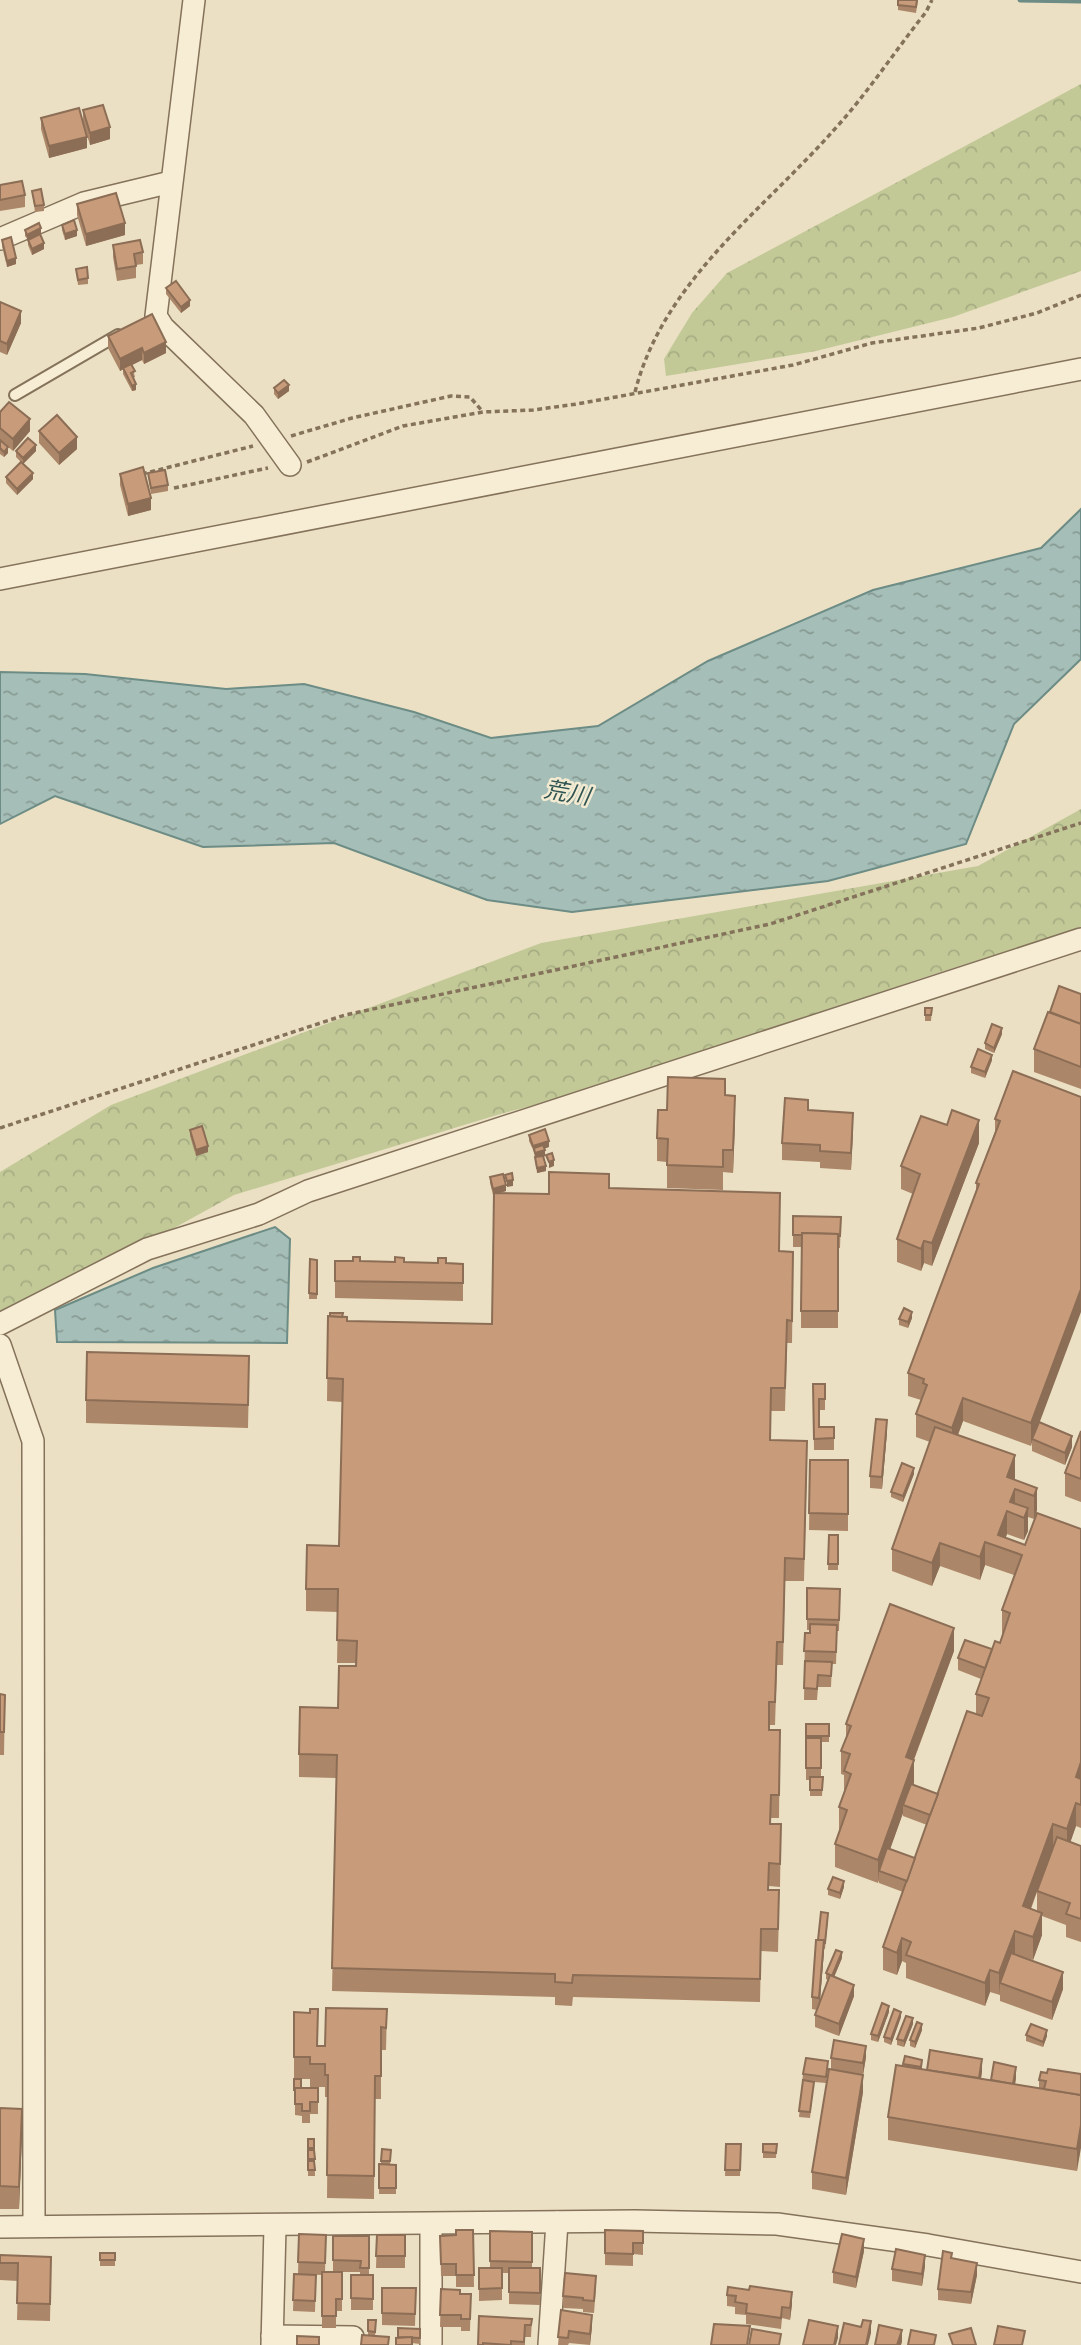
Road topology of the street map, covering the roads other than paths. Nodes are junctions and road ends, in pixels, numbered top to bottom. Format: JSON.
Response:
{"nodes":[{"id":1,"x":194,"y":0,"type":"edge"},
{"id":2,"x":171,"y":182,"type":"junction"},
{"id":3,"x":0,"y":239,"type":"edge"},
{"id":4,"x":133,"y":326,"type":"edge"},
{"id":5,"x":1081,"y":369,"type":"edge"},
{"id":6,"x":15,"y":395,"type":"dead end"},
{"id":7,"x":290,"y":465,"type":"road end"},
{"id":8,"x":0,"y":579,"type":"edge"},
{"id":9,"x":1081,"y":939,"type":"edge"},
{"id":10,"x":0,"y":1325,"type":"edge"},
{"id":11,"x":0,"y":1345,"type":"edge"},
{"id":12,"x":557,"y":2222,"type":"junction"},
{"id":13,"x":431,"y":2224,"type":"junction"},
{"id":14,"x":34,"y":2226,"type":"junction"},
{"id":15,"x":0,"y":2227,"type":"edge"},
{"id":16,"x":275,"y":2227,"type":"junction"},
{"id":17,"x":1081,"y":2272,"type":"edge"},
{"id":18,"x":524,"y":2321,"type":"edge"},
{"id":19,"x":550,"y":2322,"type":"junction"},
{"id":20,"x":354,"y":2337,"type":"dead end"},
{"id":21,"x":272,"y":2341,"type":"edge"},
{"id":22,"x":431,"y":2343,"type":"dead end"},
{"id":23,"x":549,"y":2345,"type":"edge"}],
"edges":[{"from":1,"to":2,"type":"street"},
{"from":2,"to":3,"type":"street"},
{"from":2,"to":7,"type":"street"},
{"from":4,"to":6,"type":"lane"},
{"from":5,"to":8,"type":"street"},
{"from":9,"to":10,"type":"street"},
{"from":11,"to":14,"type":"street"},
{"from":12,"to":13,"type":"street"},
{"from":12,"to":17,"type":"street"},
{"from":12,"to":19,"type":"street"},
{"from":13,"to":16,"type":"street"},
{"from":13,"to":22,"type":"street"},
{"from":14,"to":15,"type":"street"},
{"from":14,"to":16,"type":"street"},
{"from":16,"to":21,"type":"street"},
{"from":18,"to":19,"type":"street"},
{"from":19,"to":23,"type":"street"},
{"from":20,"to":21,"type":"street"}]}
